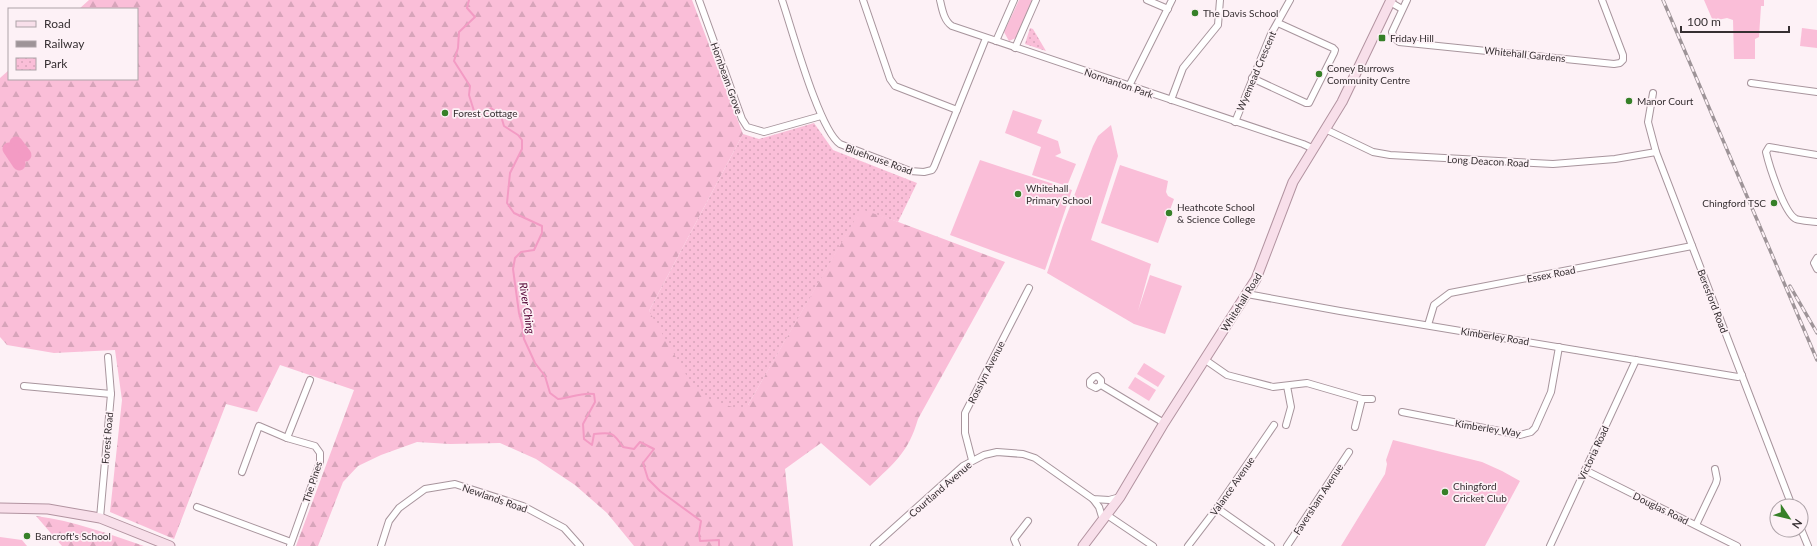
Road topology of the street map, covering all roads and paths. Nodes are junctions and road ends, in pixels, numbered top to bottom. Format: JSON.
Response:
{"nodes":[{"id":1,"x":699,"y":0,"type":"edge"},
{"id":2,"x":782,"y":0,"type":"edge"},
{"id":3,"x":863,"y":0,"type":"edge"},
{"id":4,"x":940,"y":0,"type":"edge"},
{"id":5,"x":1014,"y":0,"type":"edge"},
{"id":6,"x":1036,"y":0,"type":"edge"},
{"id":7,"x":1147,"y":0,"type":"edge"},
{"id":8,"x":1172,"y":0,"type":"edge"},
{"id":9,"x":1220,"y":0,"type":"edge"},
{"id":10,"x":1290,"y":0,"type":"edge"},
{"id":11,"x":1407,"y":0,"type":"edge"},
{"id":12,"x":1602,"y":0,"type":"edge"},
{"id":13,"x":1391,"y":1,"type":"edge"},
{"id":14,"x":1168,"y":9,"type":"junction"},
{"id":15,"x":1402,"y":9,"type":"junction"},
{"id":16,"x":1278,"y":23,"type":"junction"},
{"id":17,"x":986,"y":38,"type":"junction"},
{"id":18,"x":996,"y":41,"type":"junction"},
{"id":19,"x":1015,"y":48,"type":"junction"},
{"id":20,"x":1252,"y":78,"type":"junction"},
{"id":21,"x":1751,"y":83,"type":"dead end"},
{"id":22,"x":1130,"y":86,"type":"junction"},
{"id":23,"x":1817,"y":92,"type":"edge"},
{"id":24,"x":1653,"y":93,"type":"dead end"},
{"id":25,"x":1171,"y":100,"type":"junction"},
{"id":26,"x":957,"y":110,"type":"junction"},
{"id":27,"x":820,"y":116,"type":"junction"},
{"id":28,"x":1235,"y":122,"type":"junction"},
{"id":29,"x":1326,"y":129,"type":"junction"},
{"id":30,"x":1314,"y":149,"type":"junction"},
{"id":31,"x":1656,"y":152,"type":"junction"},
{"id":32,"x":1817,"y":155,"type":"edge"},
{"id":33,"x":1817,"y":222,"type":"edge"},
{"id":34,"x":1692,"y":246,"type":"junction"},
{"id":35,"x":1816,"y":259,"type":"edge"},
{"id":36,"x":1817,"y":269,"type":"edge"},
{"id":37,"x":1029,"y":288,"type":"dead end"},
{"id":38,"x":1247,"y":294,"type":"junction"},
{"id":39,"x":1428,"y":325,"type":"junction"},
{"id":40,"x":1560,"y":347,"type":"junction"},
{"id":41,"x":108,"y":357,"type":"dead end"},
{"id":42,"x":1204,"y":359,"type":"junction"},
{"id":43,"x":1636,"y":360,"type":"junction"},
{"id":44,"x":1742,"y":375,"type":"junction"},
{"id":45,"x":310,"y":380,"type":"dead end"},
{"id":46,"x":1101,"y":385,"type":"dead end"},
{"id":47,"x":24,"y":386,"type":"dead end"},
{"id":48,"x":1287,"y":386,"type":"junction"},
{"id":49,"x":111,"y":394,"type":"junction"},
{"id":50,"x":1362,"y":399,"type":"junction"},
{"id":51,"x":1372,"y":399,"type":"dead end"},
{"id":52,"x":1402,"y":412,"type":"dead end"},
{"id":53,"x":1164,"y":423,"type":"junction"},
{"id":54,"x":1274,"y":425,"type":"dead end"},
{"id":55,"x":1286,"y":425,"type":"dead end"},
{"id":56,"x":1356,"y":427,"type":"dead end"},
{"id":57,"x":287,"y":438,"type":"junction"},
{"id":58,"x":1349,"y":452,"type":"dead end"},
{"id":59,"x":972,"y":460,"type":"junction"},
{"id":60,"x":1715,"y":469,"type":"dead end"},
{"id":61,"x":1585,"y":470,"type":"junction"},
{"id":62,"x":242,"y":472,"type":"dead end"},
{"id":63,"x":1120,"y":497,"type":"junction"},
{"id":64,"x":1789,"y":498,"type":"edge"},
{"id":65,"x":1093,"y":499,"type":"junction"},
{"id":66,"x":197,"y":507,"type":"dead end"},
{"id":67,"x":0,"y":508,"type":"edge"},
{"id":68,"x":1217,"y":508,"type":"junction"},
{"id":69,"x":100,"y":518,"type":"junction"},
{"id":70,"x":1105,"y":518,"type":"junction"},
{"id":71,"x":1028,"y":521,"type":"dead end"},
{"id":72,"x":1696,"y":525,"type":"junction"},
{"id":73,"x":291,"y":544,"type":"edge"},
{"id":74,"x":170,"y":546,"type":"edge"},
{"id":75,"x":381,"y":546,"type":"edge"},
{"id":76,"x":580,"y":546,"type":"edge"},
{"id":77,"x":874,"y":546,"type":"edge"},
{"id":78,"x":1016,"y":546,"type":"edge"},
{"id":79,"x":1083,"y":546,"type":"edge"},
{"id":80,"x":1153,"y":546,"type":"edge"},
{"id":81,"x":1188,"y":546,"type":"edge"},
{"id":82,"x":1270,"y":546,"type":"edge"},
{"id":83,"x":1287,"y":546,"type":"edge"},
{"id":84,"x":1550,"y":546,"type":"edge"},
{"id":85,"x":1737,"y":546,"type":"edge"}],
"edges":[{"from":1,"to":27,"type":"street","name":"Hornbeam Grove"},
{"from":2,"to":27,"type":"street","name":"Bluehouse Road"},
{"from":3,"to":26,"type":"street"},
{"from":4,"to":17,"type":"street","name":"Normanton Park"},
{"from":5,"to":18,"type":"street"},
{"from":6,"to":19,"type":"street"},
{"from":7,"to":14,"type":"street"},
{"from":8,"to":14,"type":"street"},
{"from":9,"to":25,"type":"street"},
{"from":10,"to":16,"type":"street","name":"Wyemead Crescent"},
{"from":11,"to":15,"type":"street","name":"Whitehall Gardens"},
{"from":12,"to":15,"type":"street","name":"Whitehall Gardens"},
{"from":13,"to":15,"type":"street"},
{"from":13,"to":29,"type":"main road","name":"Whitehall Road"},
{"from":14,"to":22,"type":"street"},
{"from":16,"to":20,"type":"street","name":"Wyemead Crescent"},
{"from":16,"to":20,"type":"street"},
{"from":17,"to":18,"type":"street","name":"Normanton Park"},
{"from":17,"to":26,"type":"street","name":"Bluehouse Road"},
{"from":18,"to":19,"type":"street","name":"Normanton Park"},
{"from":19,"to":22,"type":"street","name":"Normanton Park"},
{"from":20,"to":28,"type":"street","name":"Wyemead Crescent"},
{"from":21,"to":23,"type":"street"},
{"from":22,"to":25,"type":"street","name":"Normanton Park"},
{"from":24,"to":31,"type":"street","name":"Beresford Road"},
{"from":25,"to":28,"type":"street","name":"Normanton Park"},
{"from":26,"to":27,"type":"street","name":"Bluehouse Road"},
{"from":28,"to":30,"type":"street","name":"Normanton Park"},
{"from":29,"to":30,"type":"main road","name":"Whitehall Road"},
{"from":29,"to":31,"type":"street","name":"Long Deacon Road"},
{"from":30,"to":38,"type":"main road","name":"Whitehall Road"},
{"from":31,"to":34,"type":"street","name":"Beresford Road"},
{"from":32,"to":33,"type":"street"},
{"from":34,"to":39,"type":"street","name":"Essex Road"},
{"from":34,"to":44,"type":"street","name":"Beresford Road"},
{"from":35,"to":36,"type":"street"},
{"from":37,"to":59,"type":"street","name":"Rosslyn Avenue"},
{"from":38,"to":39,"type":"street","name":"Kimberley Road"},
{"from":38,"to":42,"type":"main road","name":"Whitehall Road"},
{"from":39,"to":40,"type":"street","name":"Kimberley Road"},
{"from":40,"to":43,"type":"street","name":"Kimberley Road"},
{"from":40,"to":52,"type":"street","name":"Kimberley Way"},
{"from":41,"to":49,"type":"street","name":"Forest Road"},
{"from":42,"to":48,"type":"street"},
{"from":42,"to":53,"type":"main road","name":"Whitehall Road"},
{"from":43,"to":44,"type":"street","name":"Kimberley Road"},
{"from":43,"to":61,"type":"street","name":"Victoria Road"},
{"from":44,"to":64,"type":"street","name":"Beresford Road"},
{"from":45,"to":57,"type":"street"},
{"from":46,"to":53,"type":"street"},
{"from":47,"to":49,"type":"street"},
{"from":48,"to":50,"type":"street"},
{"from":48,"to":55,"type":"street"},
{"from":49,"to":69,"type":"street","name":"Forest Road"},
{"from":50,"to":51,"type":"street"},
{"from":50,"to":56,"type":"street"},
{"from":53,"to":63,"type":"main road","name":"Whitehall Road"},
{"from":54,"to":68,"type":"street","name":"Valance Avenue"},
{"from":57,"to":62,"type":"street","name":"The Pines"},
{"from":57,"to":73,"type":"street","name":"The Pines"},
{"from":58,"to":83,"type":"street","name":"Faversham Avenue"},
{"from":59,"to":65,"type":"street","name":"Courtland Avenue"},
{"from":59,"to":77,"type":"street","name":"Courtland Avenue"},
{"from":60,"to":72,"type":"street"},
{"from":61,"to":72,"type":"street","name":"Douglas Road"},
{"from":61,"to":84,"type":"street","name":"Victoria Road"},
{"from":63,"to":65,"type":"street"},
{"from":63,"to":70,"type":"main road","name":"Whitehall Road"},
{"from":65,"to":70,"type":"street"},
{"from":66,"to":73,"type":"street"},
{"from":67,"to":69,"type":"main road"},
{"from":68,"to":81,"type":"street","name":"Valance Avenue"},
{"from":68,"to":82,"type":"street"},
{"from":69,"to":74,"type":"main road"},
{"from":70,"to":79,"type":"main road","name":"Whitehall Road"},
{"from":70,"to":80,"type":"street"},
{"from":71,"to":78,"type":"street"},
{"from":72,"to":85,"type":"street","name":"Douglas Road"},
{"from":75,"to":76,"type":"street","name":"Newlands Road"}]}
